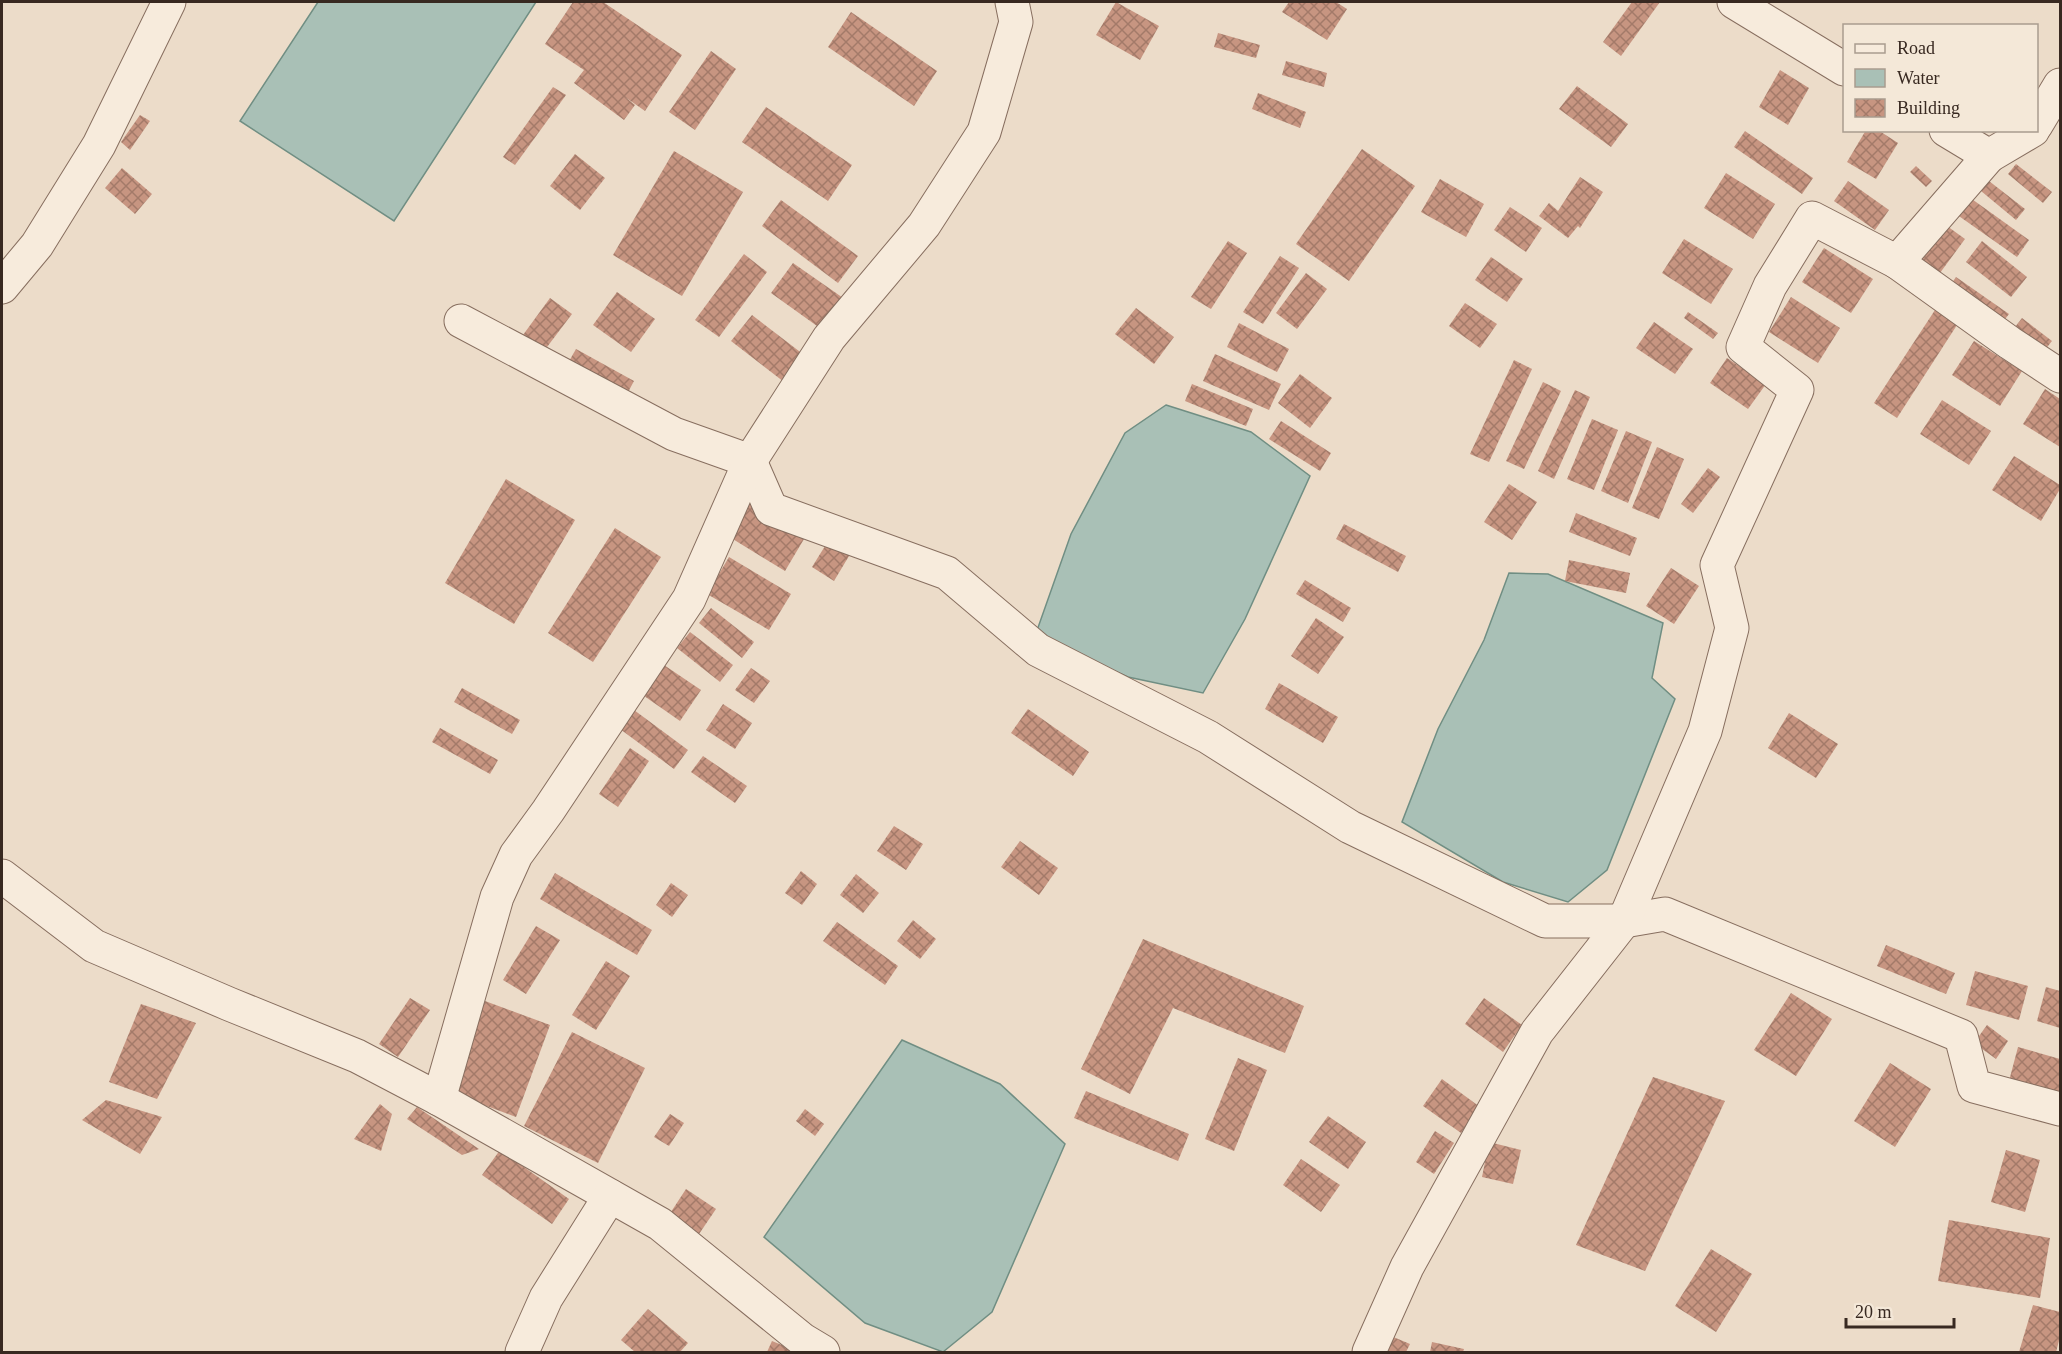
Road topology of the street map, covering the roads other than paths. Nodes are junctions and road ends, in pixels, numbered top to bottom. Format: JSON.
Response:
{"nodes":[{"id":1,"x":170,"y":2,"type":"edge"},
{"id":2,"x":1012,"y":2,"type":"edge"},
{"id":3,"x":1734,"y":2,"type":"edge"},
{"id":4,"x":1843,"y":68,"type":"edge"},
{"id":5,"x":2061,"y":85,"type":"edge"},
{"id":6,"x":2038,"y":123,"type":"edge"},
{"id":7,"x":1949,"y":132,"type":"edge"},
{"id":8,"x":2030,"y":132,"type":"edge"},
{"id":9,"x":1989,"y":156,"type":"junction"},
{"id":10,"x":1897,"y":262,"type":"junction"},
{"id":11,"x":2,"y":287,"type":"edge"},
{"id":12,"x":462,"y":321,"type":"dead end"},
{"id":13,"x":2061,"y":376,"type":"edge"},
{"id":14,"x":750,"y":461,"type":"junction"},
{"id":15,"x":2,"y":876,"type":"edge"},
{"id":16,"x":1624,"y":921,"type":"junction"},
{"id":17,"x":439,"y":1099,"type":"junction"},
{"id":18,"x":2061,"y":1108,"type":"edge"},
{"id":19,"x":610,"y":1196,"type":"junction"},
{"id":20,"x":522,"y":1353,"type":"edge"},
{"id":21,"x":823,"y":1353,"type":"edge"},
{"id":22,"x":1369,"y":1353,"type":"edge"}],
"edges":[{"from":1,"to":11,"type":"street"},
{"from":2,"to":14,"type":"street"},
{"from":3,"to":4,"type":"street"},
{"from":5,"to":6,"type":"street"},
{"from":7,"to":9,"type":"street"},
{"from":8,"to":9,"type":"street"},
{"from":9,"to":10,"type":"street"},
{"from":10,"to":13,"type":"street"},
{"from":10,"to":16,"type":"street"},
{"from":12,"to":14,"type":"street"},
{"from":14,"to":16,"type":"street"},
{"from":14,"to":17,"type":"street"},
{"from":15,"to":17,"type":"street"},
{"from":16,"to":18,"type":"street"},
{"from":16,"to":22,"type":"street"},
{"from":17,"to":19,"type":"street"},
{"from":19,"to":20,"type":"street"},
{"from":19,"to":21,"type":"street"}]}
